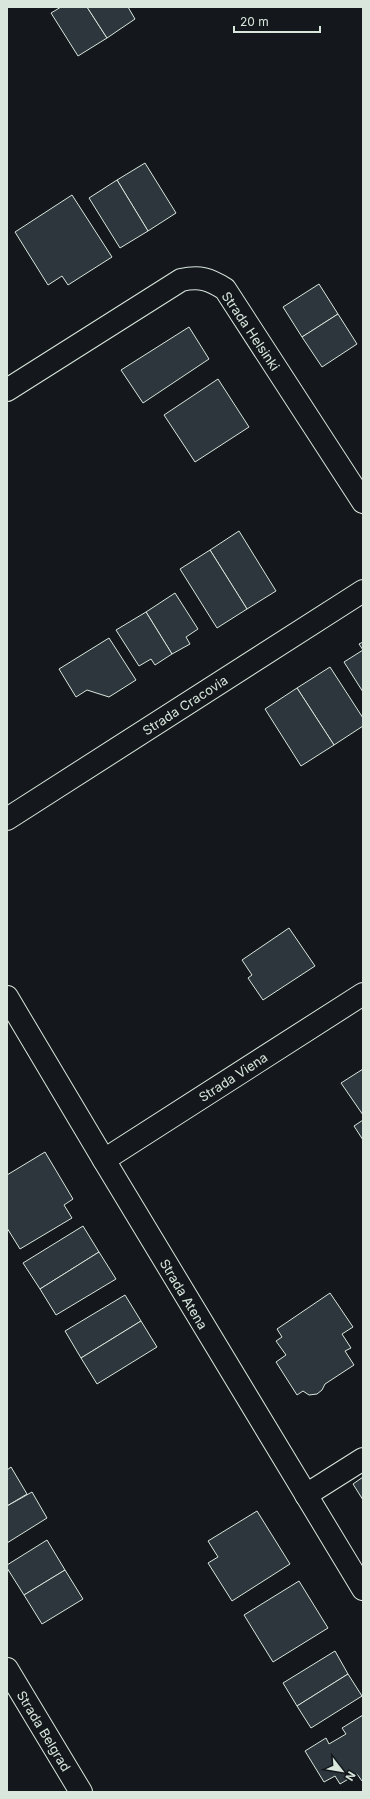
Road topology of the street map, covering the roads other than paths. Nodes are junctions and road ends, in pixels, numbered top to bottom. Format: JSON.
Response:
{"nodes":[{"id":1,"x":7,"y":390,"type":"edge"},
{"id":2,"x":363,"y":502,"type":"edge"},
{"id":3,"x":363,"y":591,"type":"edge"},
{"id":4,"x":7,"y":819,"type":"edge"},
{"id":5,"x":363,"y":994,"type":"edge"},
{"id":6,"x":7,"y":997,"type":"edge"},
{"id":7,"x":104,"y":1160,"type":"junction"},
{"id":8,"x":363,"y":1459,"type":"edge"},
{"id":9,"x":306,"y":1495,"type":"junction"},
{"id":10,"x":363,"y":1589,"type":"edge"},
{"id":11,"x":7,"y":1670,"type":"edge"},
{"id":12,"x":81,"y":1792,"type":"edge"}],
"edges":[{"from":1,"to":2,"type":"street","name":"Strada Helsinki"},
{"from":3,"to":4,"type":"street","name":"Strada Cracovia"},
{"from":5,"to":7,"type":"street","name":"Strada Viena"},
{"from":6,"to":7,"type":"street","name":"Strada Atena"},
{"from":7,"to":9,"type":"street","name":"Strada Atena"},
{"from":8,"to":9,"type":"street"},
{"from":9,"to":10,"type":"street","name":"Strada Atena"},
{"from":11,"to":12,"type":"street","name":"Strada Belgrad"}]}
